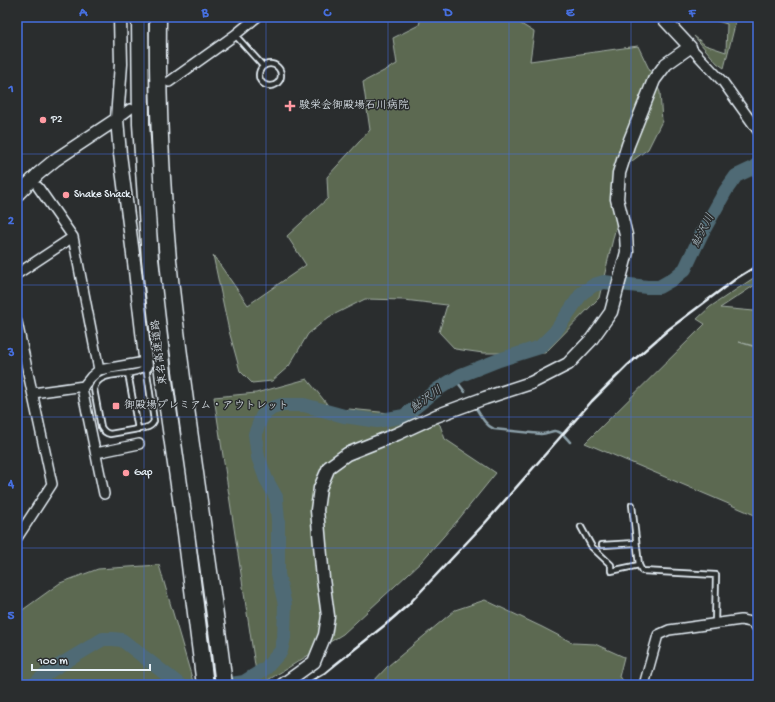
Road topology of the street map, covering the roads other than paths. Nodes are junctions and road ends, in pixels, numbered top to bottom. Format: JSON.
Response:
{"nodes":[{"id":1,"x":120,"y":17,"type":"edge"},
{"id":2,"x":140,"y":17,"type":"edge"},
{"id":3,"x":158,"y":17,"type":"edge"},
{"id":4,"x":257,"y":17,"type":"edge"},
{"id":5,"x":667,"y":19,"type":"edge"},
{"id":6,"x":235,"y":35,"type":"junction"},
{"id":7,"x":690,"y":47,"type":"junction"},
{"id":8,"x":263,"y":66,"type":"junction"},
{"id":9,"x":169,"y":82,"type":"dead end"},
{"id":10,"x":130,"y":109,"type":"dead end"},
{"id":11,"x":117,"y":119,"type":"junction"},
{"id":12,"x":758,"y":131,"type":"edge"},
{"id":13,"x":38,"y":187,"type":"dead end"},
{"id":14,"x":17,"y":195,"type":"edge"},
{"id":15,"x":73,"y":237,"type":"junction"},
{"id":16,"x":17,"y":274,"type":"edge"},
{"id":17,"x":17,"y":322,"type":"edge"},
{"id":18,"x":18,"y":332,"type":"edge"},
{"id":19,"x":143,"y":365,"type":"junction"},
{"id":20,"x":99,"y":370,"type":"junction"},
{"id":21,"x":128,"y":373,"type":"junction"},
{"id":22,"x":84,"y":386,"type":"junction"},
{"id":23,"x":33,"y":393,"type":"junction"},
{"id":24,"x":138,"y":429,"type":"junction"},
{"id":25,"x":139,"y":444,"type":"dead end"},
{"id":26,"x":96,"y":453,"type":"junction"},
{"id":27,"x":104,"y":494,"type":"dead end"},
{"id":28,"x":632,"y":505,"type":"dead end"},
{"id":29,"x":581,"y":527,"type":"dead end"},
{"id":30,"x":17,"y":538,"type":"edge"},
{"id":31,"x":636,"y":544,"type":"junction"},
{"id":32,"x":602,"y":545,"type":"dead end"},
{"id":33,"x":639,"y":565,"type":"junction"},
{"id":34,"x":715,"y":624,"type":"junction"},
{"id":35,"x":758,"y":628,"type":"edge"},
{"id":36,"x":200,"y":634,"type":"junction"},
{"id":37,"x":202,"y":685,"type":"edge"},
{"id":38,"x":206,"y":685,"type":"edge"},
{"id":39,"x":224,"y":685,"type":"edge"},
{"id":40,"x":282,"y":685,"type":"edge"},
{"id":41,"x":644,"y":685,"type":"edge"}],
"edges":[{"from":1,"to":11,"type":"street"},
{"from":2,"to":36,"type":"highway","name":"東名高速道路"},
{"from":3,"to":39,"type":"highway","name":"東名高速道路"},
{"from":4,"to":6,"type":"street"},
{"from":5,"to":7,"type":"street"},
{"from":6,"to":8,"type":"lane"},
{"from":6,"to":9,"type":"street"},
{"from":7,"to":12,"type":"street"},
{"from":7,"to":40,"type":"street"},
{"from":8,"to":8,"type":"lane"},
{"from":10,"to":11,"type":"street"},
{"from":11,"to":14,"type":"street"},
{"from":11,"to":19,"type":"street"},
{"from":13,"to":15,"type":"street"},
{"from":15,"to":16,"type":"street"},
{"from":15,"to":20,"type":"street"},
{"from":17,"to":18,"type":"street"},
{"from":18,"to":23,"type":"street"},
{"from":19,"to":20,"type":"street"},
{"from":19,"to":21,"type":"lane"},
{"from":19,"to":24,"type":"lane"},
{"from":20,"to":22,"type":"street"},
{"from":21,"to":24,"type":"lane"},
{"from":21,"to":24,"type":"lane"},
{"from":22,"to":23,"type":"street"},
{"from":22,"to":26,"type":"street"},
{"from":23,"to":30,"type":"street"},
{"from":25,"to":26,"type":"street"},
{"from":26,"to":27,"type":"street"},
{"from":28,"to":31,"type":"lane"},
{"from":29,"to":33,"type":"lane"},
{"from":31,"to":32,"type":"lane"},
{"from":31,"to":33,"type":"lane"},
{"from":33,"to":34,"type":"lane"},
{"from":34,"to":35,"type":"street"},
{"from":34,"to":41,"type":"street"},
{"from":36,"to":37,"type":"highway"},
{"from":36,"to":38,"type":"highway","name":"東名高速道路"}]}
